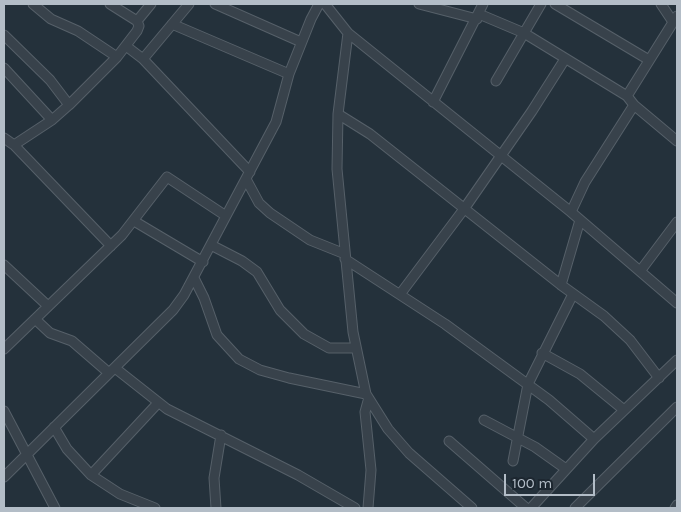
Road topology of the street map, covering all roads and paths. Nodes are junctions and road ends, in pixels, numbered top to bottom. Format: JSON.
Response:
{"nodes":[{"id":1,"x":33,"y":4,"type":"edge"},
{"id":2,"x":110,"y":4,"type":"edge"},
{"id":3,"x":150,"y":4,"type":"edge"},
{"id":4,"x":189,"y":4,"type":"edge"},
{"id":5,"x":215,"y":4,"type":"edge"},
{"id":6,"x":319,"y":4,"type":"edge"},
{"id":7,"x":325,"y":4,"type":"edge"},
{"id":8,"x":419,"y":4,"type":"edge"},
{"id":9,"x":483,"y":4,"type":"edge"},
{"id":10,"x":541,"y":4,"type":"edge"},
{"id":11,"x":555,"y":4,"type":"edge"},
{"id":12,"x":661,"y":4,"type":"edge"},
{"id":13,"x":478,"y":16,"type":"junction"},
{"id":14,"x":675,"y":19,"type":"edge"},
{"id":15,"x":137,"y":21,"type":"junction"},
{"id":16,"x":172,"y":24,"type":"junction"},
{"id":17,"x":348,"y":33,"type":"junction"},
{"id":18,"x":524,"y":33,"type":"junction"},
{"id":19,"x":4,"y":35,"type":"edge"},
{"id":20,"x":301,"y":42,"type":"junction"},
{"id":21,"x":126,"y":46,"type":"junction"},
{"id":22,"x":117,"y":57,"type":"junction"},
{"id":23,"x":143,"y":59,"type":"junction"},
{"id":24,"x":565,"y":59,"type":"junction"},
{"id":25,"x":648,"y":60,"type":"junction"},
{"id":26,"x":4,"y":68,"type":"edge"},
{"id":27,"x":289,"y":74,"type":"junction"},
{"id":28,"x":496,"y":81,"type":"dead end"},
{"id":29,"x":627,"y":96,"type":"junction"},
{"id":30,"x":433,"y":102,"type":"junction"},
{"id":31,"x":69,"y":105,"type":"junction"},
{"id":32,"x":634,"y":105,"type":"junction"},
{"id":33,"x":338,"y":114,"type":"junction"},
{"id":34,"x":52,"y":120,"type":"junction"},
{"id":35,"x":4,"y":138,"type":"edge"},
{"id":36,"x":677,"y":141,"type":"edge"},
{"id":37,"x":14,"y":145,"type":"junction"},
{"id":38,"x":500,"y":156,"type":"junction"},
{"id":39,"x":248,"y":175,"type":"junction"},
{"id":40,"x":464,"y":209,"type":"junction"},
{"id":41,"x":571,"y":212,"type":"junction"},
{"id":42,"x":226,"y":216,"type":"junction"},
{"id":43,"x":580,"y":220,"type":"junction"},
{"id":44,"x":134,"y":221,"type":"junction"},
{"id":45,"x":677,"y":222,"type":"edge"},
{"id":46,"x":211,"y":245,"type":"junction"},
{"id":47,"x":111,"y":246,"type":"junction"},
{"id":48,"x":345,"y":256,"type":"junction"},
{"id":49,"x":203,"y":262,"type":"junction"},
{"id":50,"x":4,"y":265,"type":"edge"},
{"id":51,"x":641,"y":270,"type":"junction"},
{"id":52,"x":194,"y":278,"type":"junction"},
{"id":53,"x":561,"y":286,"type":"junction"},
{"id":54,"x":401,"y":293,"type":"junction"},
{"id":55,"x":573,"y":294,"type":"junction"},
{"id":56,"x":677,"y":303,"type":"edge"},
{"id":57,"x":48,"y":306,"type":"junction"},
{"id":58,"x":35,"y":319,"type":"junction"},
{"id":59,"x":355,"y":348,"type":"junction"},
{"id":60,"x":4,"y":349,"type":"edge"},
{"id":61,"x":542,"y":353,"type":"junction"},
{"id":62,"x":677,"y":360,"type":"edge"},
{"id":63,"x":112,"y":370,"type":"junction"},
{"id":64,"x":659,"y":378,"type":"junction"},
{"id":65,"x":528,"y":384,"type":"junction"},
{"id":66,"x":367,"y":397,"type":"junction"},
{"id":67,"x":158,"y":403,"type":"junction"},
{"id":68,"x":677,"y":407,"type":"edge"},
{"id":69,"x":624,"y":410,"type":"junction"},
{"id":70,"x":4,"y":411,"type":"edge"},
{"id":71,"x":669,"y":414,"type":"junction"},
{"id":72,"x":484,"y":420,"type":"dead end"},
{"id":73,"x":677,"y":420,"type":"edge"},
{"id":74,"x":54,"y":427,"type":"junction"},
{"id":75,"x":221,"y":435,"type":"junction"},
{"id":76,"x":518,"y":438,"type":"junction"},
{"id":77,"x":594,"y":439,"type":"junction"},
{"id":78,"x":449,"y":441,"type":"dead end"},
{"id":79,"x":25,"y":454,"type":"junction"},
{"id":80,"x":513,"y":460,"type":"dead end"},
{"id":81,"x":566,"y":469,"type":"junction"},
{"id":82,"x":90,"y":475,"type":"junction"},
{"id":83,"x":4,"y":477,"type":"edge"},
{"id":84,"x":677,"y":505,"type":"edge"},
{"id":85,"x":55,"y":508,"type":"edge"},
{"id":86,"x":155,"y":508,"type":"edge"},
{"id":87,"x":216,"y":508,"type":"edge"},
{"id":88,"x":355,"y":508,"type":"edge"},
{"id":89,"x":368,"y":508,"type":"edge"},
{"id":90,"x":472,"y":508,"type":"edge"},
{"id":91,"x":526,"y":508,"type":"edge"},
{"id":92,"x":532,"y":508,"type":"edge"},
{"id":93,"x":575,"y":508,"type":"edge"},
{"id":94,"x":676,"y":508,"type":"edge"}],
"edges":[{"from":1,"to":22,"type":"street"},
{"from":2,"to":15,"type":"street"},
{"from":3,"to":15,"type":"street"},
{"from":4,"to":16,"type":"street"},
{"from":5,"to":20,"type":"street"},
{"from":6,"to":20,"type":"street"},
{"from":7,"to":17,"type":"street"},
{"from":8,"to":13,"type":"street"},
{"from":9,"to":13,"type":"street"},
{"from":10,"to":18,"type":"street"},
{"from":11,"to":25,"type":"street"},
{"from":12,"to":14,"type":"street"},
{"from":13,"to":18,"type":"street"},
{"from":13,"to":30,"type":"street"},
{"from":14,"to":25,"type":"street"},
{"from":15,"to":21,"type":"street"},
{"from":16,"to":23,"type":"street"},
{"from":16,"to":27,"type":"street"},
{"from":17,"to":30,"type":"street"},
{"from":17,"to":33,"type":"street"},
{"from":18,"to":24,"type":"street"},
{"from":18,"to":28,"type":"street"},
{"from":19,"to":31,"type":"street"},
{"from":20,"to":27,"type":"street"},
{"from":21,"to":22,"type":"street"},
{"from":21,"to":23,"type":"street"},
{"from":22,"to":31,"type":"street"},
{"from":23,"to":39,"type":"street"},
{"from":24,"to":29,"type":"street"},
{"from":24,"to":38,"type":"street"},
{"from":25,"to":29,"type":"street"},
{"from":26,"to":34,"type":"street"},
{"from":27,"to":39,"type":"street"},
{"from":29,"to":32,"type":"street"},
{"from":30,"to":38,"type":"street"},
{"from":31,"to":34,"type":"street"},
{"from":32,"to":36,"type":"street"},
{"from":32,"to":41,"type":"street"},
{"from":33,"to":40,"type":"street"},
{"from":33,"to":48,"type":"street"},
{"from":34,"to":37,"type":"street"},
{"from":35,"to":37,"type":"street"},
{"from":37,"to":47,"type":"street"},
{"from":38,"to":40,"type":"street"},
{"from":38,"to":41,"type":"street"},
{"from":39,"to":42,"type":"street"},
{"from":39,"to":48,"type":"street"},
{"from":40,"to":53,"type":"street"},
{"from":40,"to":54,"type":"street"},
{"from":41,"to":43,"type":"street"},
{"from":42,"to":44,"type":"street"},
{"from":42,"to":46,"type":"street"},
{"from":43,"to":51,"type":"street"},
{"from":43,"to":53,"type":"street"},
{"from":44,"to":47,"type":"street"},
{"from":44,"to":49,"type":"street"},
{"from":45,"to":51,"type":"street"},
{"from":46,"to":49,"type":"street"},
{"from":46,"to":59,"type":"street"},
{"from":47,"to":57,"type":"street"},
{"from":48,"to":54,"type":"street"},
{"from":48,"to":59,"type":"street"},
{"from":49,"to":52,"type":"street"},
{"from":50,"to":57,"type":"street"},
{"from":51,"to":56,"type":"street"},
{"from":52,"to":63,"type":"street"},
{"from":52,"to":66,"type":"street"},
{"from":53,"to":55,"type":"street"},
{"from":54,"to":65,"type":"street"},
{"from":55,"to":61,"type":"street"},
{"from":55,"to":64,"type":"street"},
{"from":57,"to":58,"type":"street"},
{"from":58,"to":60,"type":"street"},
{"from":58,"to":63,"type":"street"},
{"from":59,"to":66,"type":"street"},
{"from":61,"to":65,"type":"street"},
{"from":61,"to":69,"type":"street"},
{"from":62,"to":64,"type":"street"},
{"from":63,"to":67,"type":"street"},
{"from":63,"to":74,"type":"street"},
{"from":64,"to":69,"type":"street"},
{"from":65,"to":76,"type":"street"},
{"from":65,"to":77,"type":"street"},
{"from":66,"to":89,"type":"street"},
{"from":66,"to":90,"type":"street"},
{"from":67,"to":75,"type":"street"},
{"from":67,"to":82,"type":"street"},
{"from":68,"to":71,"type":"street"},
{"from":69,"to":77,"type":"street"},
{"from":70,"to":79,"type":"street"},
{"from":71,"to":73,"type":"street"},
{"from":71,"to":93,"type":"street"},
{"from":72,"to":76,"type":"street"},
{"from":74,"to":79,"type":"street"},
{"from":74,"to":82,"type":"street"},
{"from":75,"to":87,"type":"street"},
{"from":75,"to":88,"type":"street"},
{"from":76,"to":80,"type":"street"},
{"from":76,"to":81,"type":"street"},
{"from":77,"to":81,"type":"street"},
{"from":78,"to":91,"type":"street"},
{"from":79,"to":83,"type":"street"},
{"from":79,"to":85,"type":"street"},
{"from":81,"to":92,"type":"street"},
{"from":82,"to":86,"type":"street"},
{"from":84,"to":94,"type":"street"}]}
